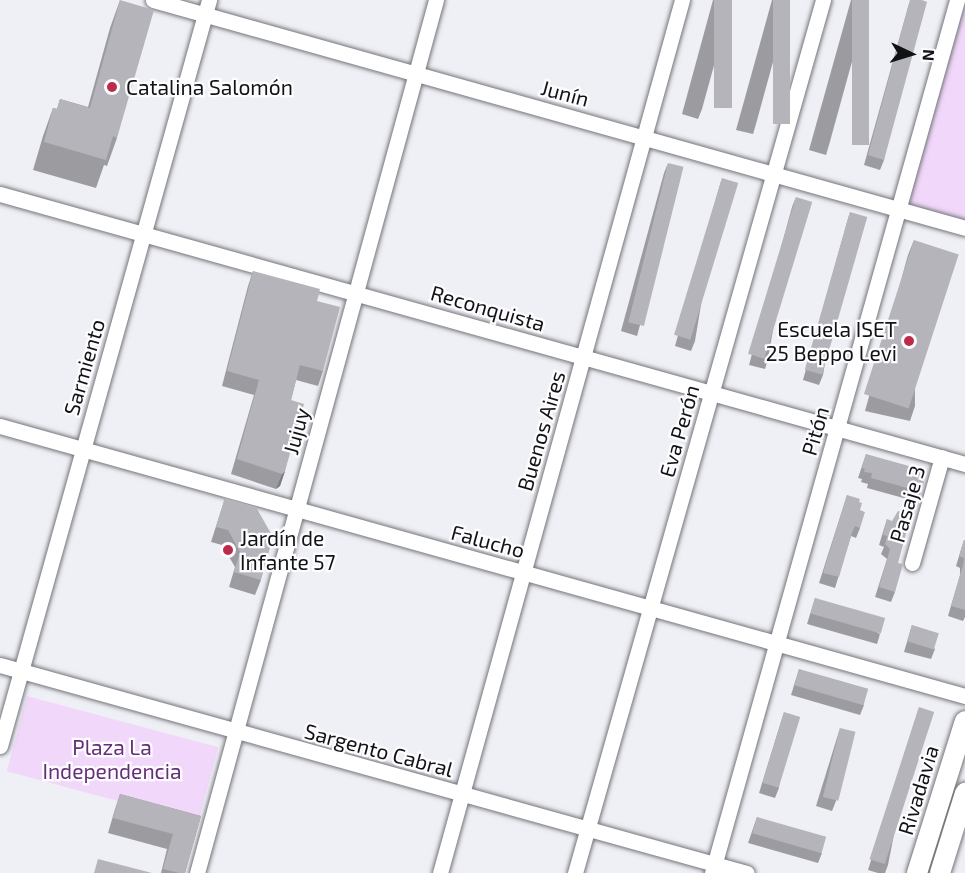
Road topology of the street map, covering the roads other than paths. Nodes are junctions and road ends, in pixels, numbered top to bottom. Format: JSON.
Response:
{"nodes":[{"id":1,"x":153,"y":0,"type":"edge"},
{"id":2,"x":436,"y":0,"type":"edge"},
{"id":3,"x":682,"y":0,"type":"edge"},
{"id":4,"x":823,"y":0,"type":"edge"},
{"id":5,"x":957,"y":0,"type":"edge"},
{"id":6,"x":207,"y":7,"type":"edge"},
{"id":7,"x":415,"y":75,"type":"junction"},
{"id":8,"x":645,"y":136,"type":"junction"},
{"id":9,"x":774,"y":173,"type":"junction"},
{"id":10,"x":0,"y":194,"type":"edge"},
{"id":11,"x":899,"y":209,"type":"junction"},
{"id":12,"x":965,"y":228,"type":"edge"},
{"id":13,"x":143,"y":234,"type":"junction"},
{"id":14,"x":356,"y":293,"type":"junction"},
{"id":15,"x":584,"y":357,"type":"junction"},
{"id":16,"x":711,"y":393,"type":"junction"},
{"id":17,"x":0,"y":426,"type":"edge"},
{"id":18,"x":837,"y":428,"type":"junction"},
{"id":19,"x":83,"y":450,"type":"junction"},
{"id":20,"x":942,"y":457,"type":"junction"},
{"id":21,"x":965,"y":464,"type":"edge"},
{"id":22,"x":296,"y":511,"type":"junction"},
{"id":23,"x":912,"y":563,"type":"dead end"},
{"id":24,"x":524,"y":573,"type":"junction"},
{"id":25,"x":650,"y":608,"type":"junction"},
{"id":26,"x":777,"y":644,"type":"junction"},
{"id":27,"x":0,"y":665,"type":"edge"},
{"id":28,"x":21,"y":671,"type":"junction"},
{"id":29,"x":965,"y":696,"type":"edge"},
{"id":30,"x":965,"y":721,"type":"edge"},
{"id":31,"x":235,"y":733,"type":"junction"},
{"id":32,"x":0,"y":746,"type":"edge"},
{"id":33,"x":965,"y":793,"type":"edge"},
{"id":34,"x":462,"y":794,"type":"junction"},
{"id":35,"x":588,"y":829,"type":"junction"},
{"id":36,"x":713,"y":868,"type":"edge"},
{"id":37,"x":197,"y":873,"type":"edge"},
{"id":38,"x":440,"y":873,"type":"edge"},
{"id":39,"x":575,"y":873,"type":"edge"},
{"id":40,"x":747,"y":873,"type":"edge"},
{"id":41,"x":917,"y":873,"type":"edge"},
{"id":42,"x":940,"y":873,"type":"edge"}],
"edges":[{"from":1,"to":6,"type":"street","name":"Junín"},
{"from":2,"to":7,"type":"street","name":"Jujuy"},
{"from":3,"to":8,"type":"street","name":"Buenos Aires"},
{"from":4,"to":9,"type":"street","name":"Eva Perón"},
{"from":5,"to":11,"type":"street","name":"Pitón"},
{"from":6,"to":7,"type":"street","name":"Junín"},
{"from":6,"to":13,"type":"street","name":"Sarmiento"},
{"from":7,"to":8,"type":"street","name":"Junín"},
{"from":7,"to":14,"type":"street","name":"Jujuy"},
{"from":8,"to":9,"type":"street","name":"Junín"},
{"from":8,"to":15,"type":"street","name":"Buenos Aires"},
{"from":9,"to":11,"type":"street","name":"Junín"},
{"from":9,"to":16,"type":"street","name":"Eva Perón"},
{"from":10,"to":13,"type":"street","name":"Reconquista"},
{"from":11,"to":12,"type":"street","name":"Junín"},
{"from":11,"to":18,"type":"street","name":"Pitón"},
{"from":13,"to":14,"type":"street","name":"Reconquista"},
{"from":13,"to":19,"type":"street","name":"Sarmiento"},
{"from":14,"to":15,"type":"street","name":"Reconquista"},
{"from":14,"to":22,"type":"street","name":"Jujuy"},
{"from":15,"to":16,"type":"street","name":"Reconquista"},
{"from":15,"to":24,"type":"street","name":"Buenos Aires"},
{"from":16,"to":18,"type":"street","name":"Reconquista"},
{"from":16,"to":25,"type":"street","name":"Eva Perón"},
{"from":17,"to":19,"type":"street","name":"Falucho"},
{"from":18,"to":20,"type":"street","name":"Reconquista"},
{"from":18,"to":26,"type":"street","name":"Pitón"},
{"from":19,"to":22,"type":"street","name":"Falucho"},
{"from":19,"to":28,"type":"street","name":"Sarmiento"},
{"from":20,"to":21,"type":"street","name":"Reconquista"},
{"from":20,"to":23,"type":"street","name":"Pasaje 3"},
{"from":22,"to":24,"type":"street","name":"Falucho"},
{"from":22,"to":31,"type":"street","name":"Jujuy"},
{"from":24,"to":25,"type":"street","name":"Falucho"},
{"from":24,"to":34,"type":"street","name":"Buenos Aires"},
{"from":25,"to":26,"type":"street","name":"Falucho"},
{"from":25,"to":35,"type":"street","name":"Eva Perón"},
{"from":26,"to":29,"type":"street","name":"Falucho"},
{"from":26,"to":36,"type":"street","name":"Pitón"},
{"from":27,"to":28,"type":"street","name":"Sargento Cabral"},
{"from":28,"to":31,"type":"street","name":"Sargento Cabral"},
{"from":28,"to":32,"type":"street","name":"Sarmiento"},
{"from":30,"to":41,"type":"street","name":"Rivadavia"},
{"from":31,"to":34,"type":"street","name":"Sargento Cabral"},
{"from":31,"to":37,"type":"street","name":"Jujuy"},
{"from":33,"to":42,"type":"street"},
{"from":34,"to":35,"type":"street","name":"Sargento Cabral"},
{"from":34,"to":38,"type":"street","name":"Buenos Aires"},
{"from":35,"to":36,"type":"street","name":"Sargento Cabral"},
{"from":35,"to":39,"type":"street","name":"Eva Perón"},
{"from":36,"to":40,"type":"street","name":"Sargento Cabral"}]}
